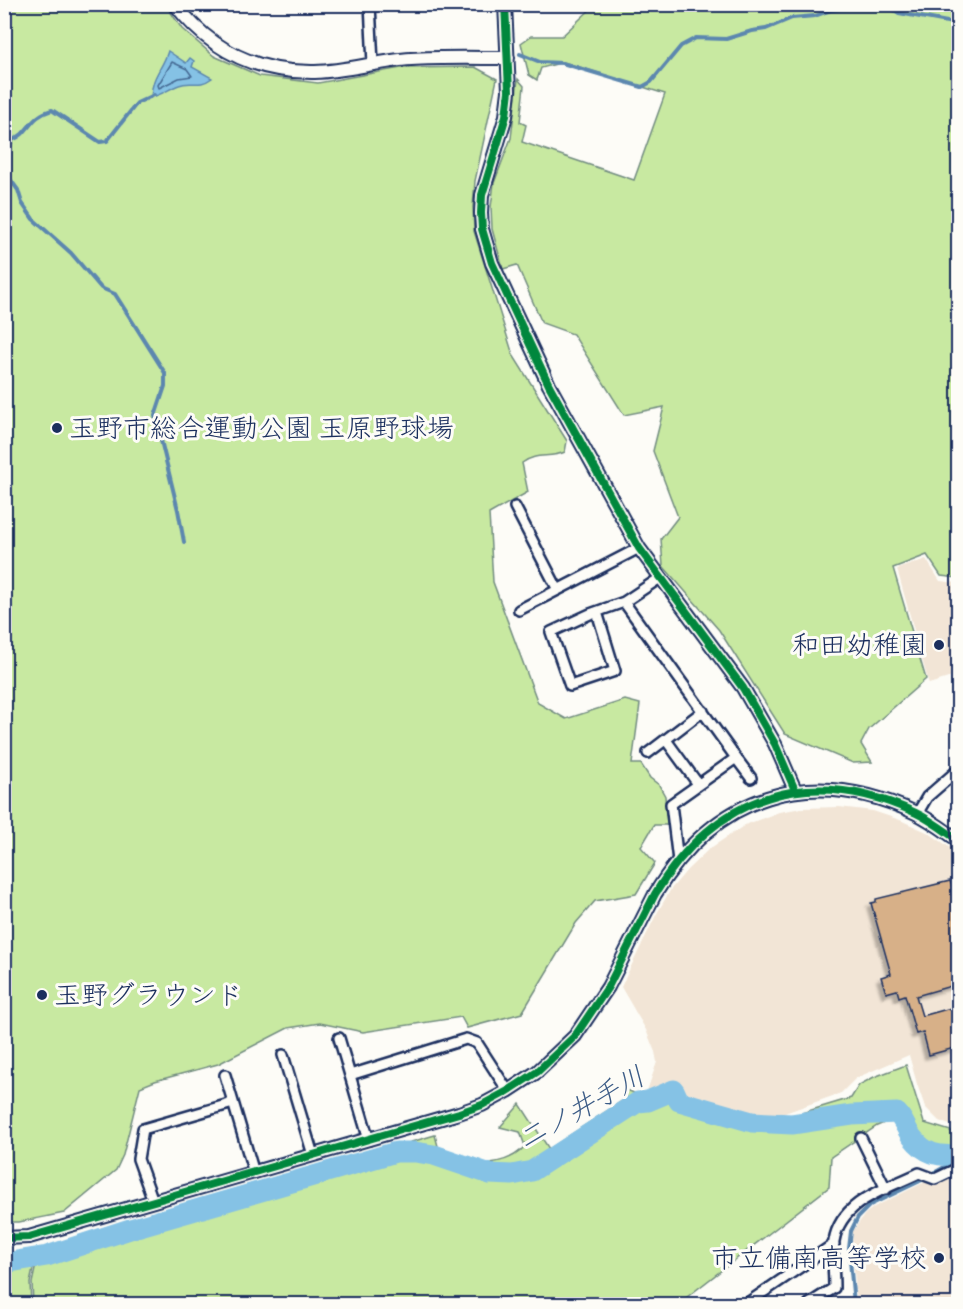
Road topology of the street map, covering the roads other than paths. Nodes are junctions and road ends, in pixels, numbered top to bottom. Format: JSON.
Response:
{"nodes":[{"id":1,"x":176,"y":4,"type":"edge"},
{"id":2,"x":370,"y":4,"type":"edge"},
{"id":3,"x":504,"y":4,"type":"edge"},
{"id":4,"x":508,"y":58,"type":"junction"},
{"id":5,"x":372,"y":64,"type":"junction"},
{"id":6,"x":515,"y":507,"type":"dead end"},
{"id":7,"x":639,"y":548,"type":"junction"},
{"id":8,"x":660,"y":578,"type":"junction"},
{"id":9,"x":558,"y":590,"type":"junction"},
{"id":10,"x":624,"y":602,"type":"junction"},
{"id":11,"x":519,"y":610,"type":"dead end"},
{"id":12,"x":597,"y":612,"type":"junction"},
{"id":13,"x":703,"y":711,"type":"junction"},
{"id":14,"x":666,"y":740,"type":"junction"},
{"id":15,"x":648,"y":753,"type":"dead end"},
{"id":16,"x":736,"y":758,"type":"junction"},
{"id":17,"x":958,"y":770,"type":"edge"},
{"id":18,"x":751,"y":778,"type":"dead end"},
{"id":19,"x":698,"y":784,"type":"junction"},
{"id":20,"x":795,"y":790,"type":"junction"},
{"id":21,"x":918,"y":814,"type":"junction"},
{"id":22,"x":958,"y":840,"type":"edge"},
{"id":23,"x":678,"y":861,"type":"junction"},
{"id":24,"x":339,"y":1038,"type":"dead end"},
{"id":25,"x":283,"y":1056,"type":"dead end"},
{"id":26,"x":225,"y":1075,"type":"dead end"},
{"id":27,"x":350,"y":1075,"type":"junction"},
{"id":28,"x":508,"y":1091,"type":"junction"},
{"id":29,"x":233,"y":1103,"type":"junction"},
{"id":30,"x":861,"y":1138,"type":"dead end"},
{"id":31,"x":369,"y":1140,"type":"junction"},
{"id":32,"x":313,"y":1155,"type":"junction"},
{"id":33,"x":958,"y":1168,"type":"edge"},
{"id":34,"x":254,"y":1173,"type":"junction"},
{"id":35,"x":886,"y":1189,"type":"junction"},
{"id":36,"x":153,"y":1201,"type":"junction"},
{"id":37,"x":4,"y":1238,"type":"edge"},
{"id":38,"x":834,"y":1244,"type":"junction"},
{"id":39,"x":746,"y":1305,"type":"edge"},
{"id":40,"x":809,"y":1305,"type":"edge"}],
"edges":[{"from":1,"to":5,"type":"street"},
{"from":2,"to":5,"type":"street"},
{"from":3,"to":4,"type":"street"},
{"from":4,"to":5,"type":"street"},
{"from":4,"to":7,"type":"street"},
{"from":6,"to":9,"type":"street"},
{"from":7,"to":8,"type":"street"},
{"from":7,"to":9,"type":"street"},
{"from":8,"to":10,"type":"street"},
{"from":8,"to":20,"type":"street"},
{"from":9,"to":11,"type":"street"},
{"from":10,"to":12,"type":"street"},
{"from":10,"to":13,"type":"street"},
{"from":12,"to":12,"type":"street"},
{"from":13,"to":14,"type":"street"},
{"from":13,"to":16,"type":"street"},
{"from":14,"to":15,"type":"street"},
{"from":14,"to":19,"type":"street"},
{"from":16,"to":18,"type":"street"},
{"from":16,"to":19,"type":"street"},
{"from":17,"to":21,"type":"street"},
{"from":19,"to":23,"type":"street"},
{"from":20,"to":21,"type":"street"},
{"from":20,"to":23,"type":"street"},
{"from":21,"to":22,"type":"street"},
{"from":23,"to":28,"type":"street"},
{"from":24,"to":27,"type":"street"},
{"from":25,"to":32,"type":"street"},
{"from":26,"to":29,"type":"street"},
{"from":27,"to":28,"type":"street"},
{"from":27,"to":31,"type":"street"},
{"from":28,"to":31,"type":"street"},
{"from":29,"to":34,"type":"street"},
{"from":29,"to":36,"type":"street"},
{"from":30,"to":35,"type":"street"},
{"from":31,"to":32,"type":"street"},
{"from":32,"to":34,"type":"street"},
{"from":33,"to":35,"type":"street"},
{"from":34,"to":36,"type":"street"},
{"from":35,"to":38,"type":"street"},
{"from":36,"to":37,"type":"street"},
{"from":38,"to":39,"type":"street"},
{"from":38,"to":40,"type":"street"}]}
